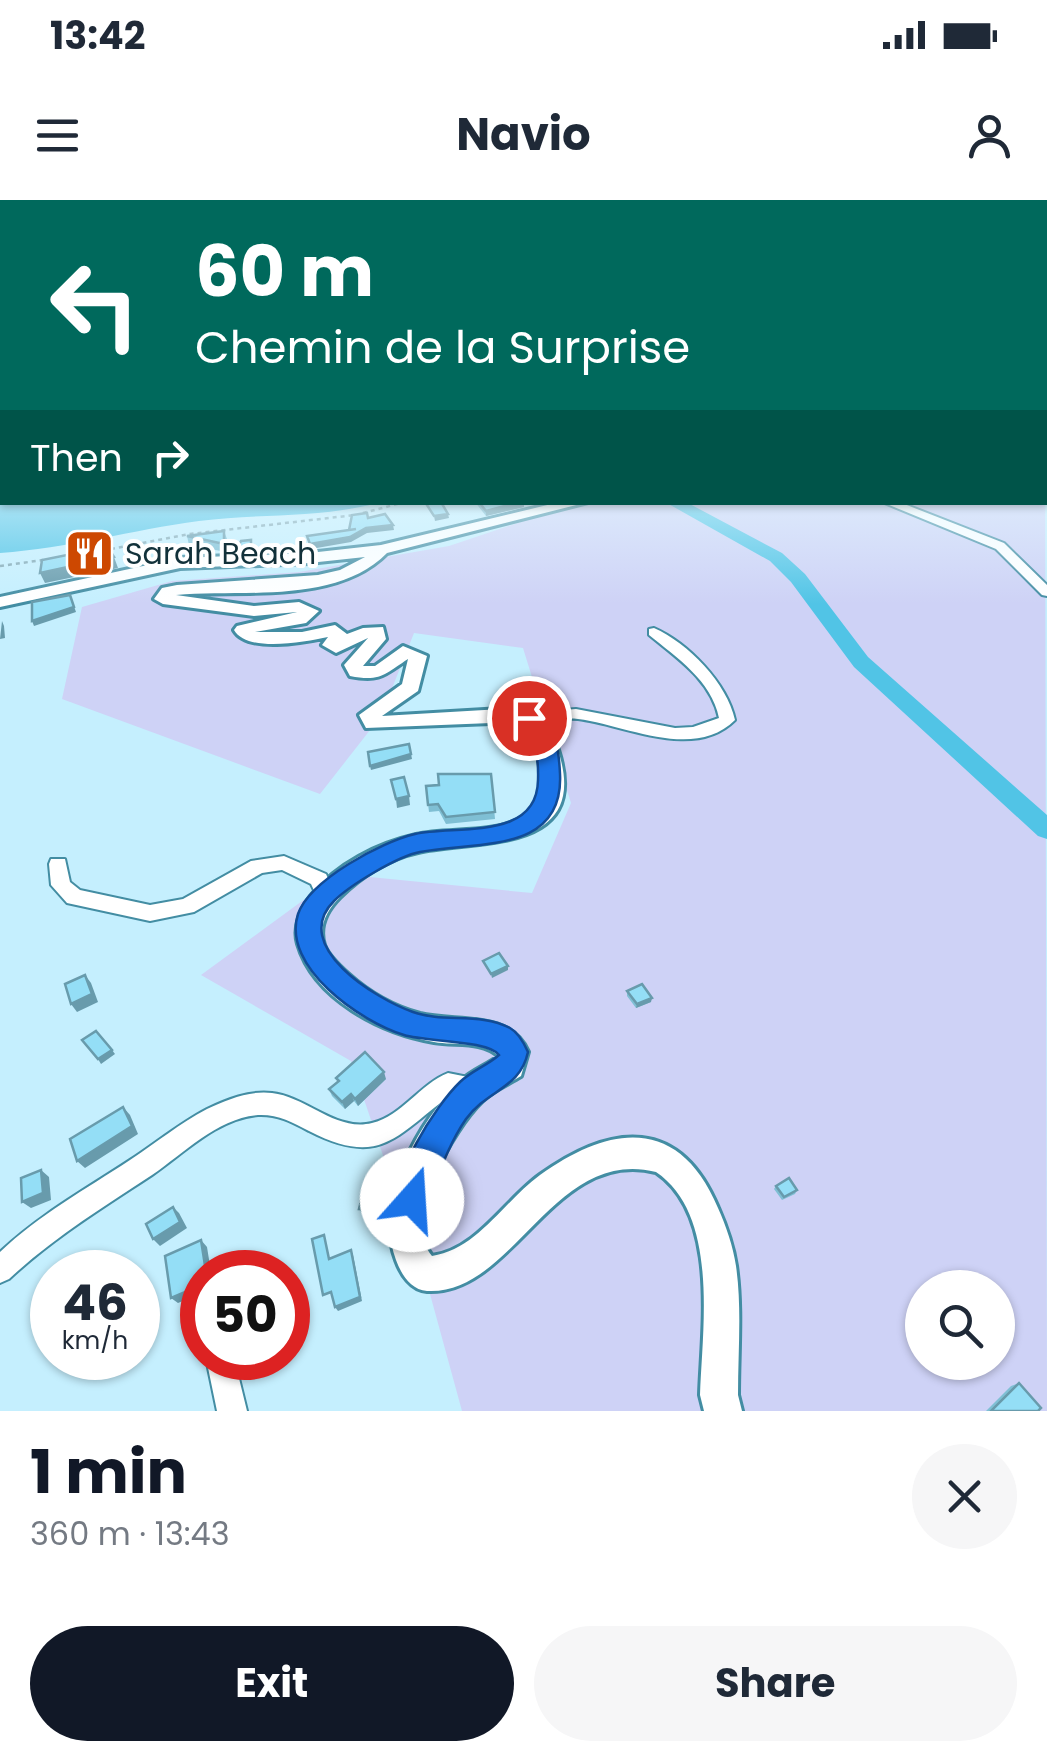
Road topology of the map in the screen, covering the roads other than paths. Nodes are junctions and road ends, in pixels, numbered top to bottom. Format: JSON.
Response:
{"nodes":[{"id":1,"x":568,"y":505,"type":"edge"},
{"id":2,"x":895,"y":505,"type":"edge"},
{"id":3,"x":381,"y":550,"type":"junction"},
{"id":4,"x":1047,"y":592,"type":"edge"},
{"id":5,"x":0,"y":602,"type":"edge"},
{"id":6,"x":654,"y":632,"type":"dead end"},
{"id":7,"x":529,"y":718,"type":"junction"},
{"id":8,"x":58,"y":864,"type":"dead end"},
{"id":9,"x":325,"y":894,"type":"junction"},
{"id":10,"x":474,"y":1088,"type":"junction"},
{"id":11,"x":0,"y":1270,"type":"edge"},
{"id":12,"x":225,"y":1380,"type":"edge"},
{"id":13,"x":232,"y":1411,"type":"edge"},
{"id":14,"x":724,"y":1411,"type":"edge"}],
"edges":[{"from":1,"to":3,"type":"main road"},
{"from":2,"to":4,"type":"street"},
{"from":3,"to":5,"type":"main road"},
{"from":3,"to":7,"type":"main road"},
{"from":6,"to":7,"type":"street"},
{"from":7,"to":9,"type":"main road"},
{"from":8,"to":9,"type":"street"},
{"from":9,"to":10,"type":"main road"},
{"from":10,"to":11,"type":"street"},
{"from":10,"to":14,"type":"main road"},
{"from":12,"to":13,"type":"street"}]}
